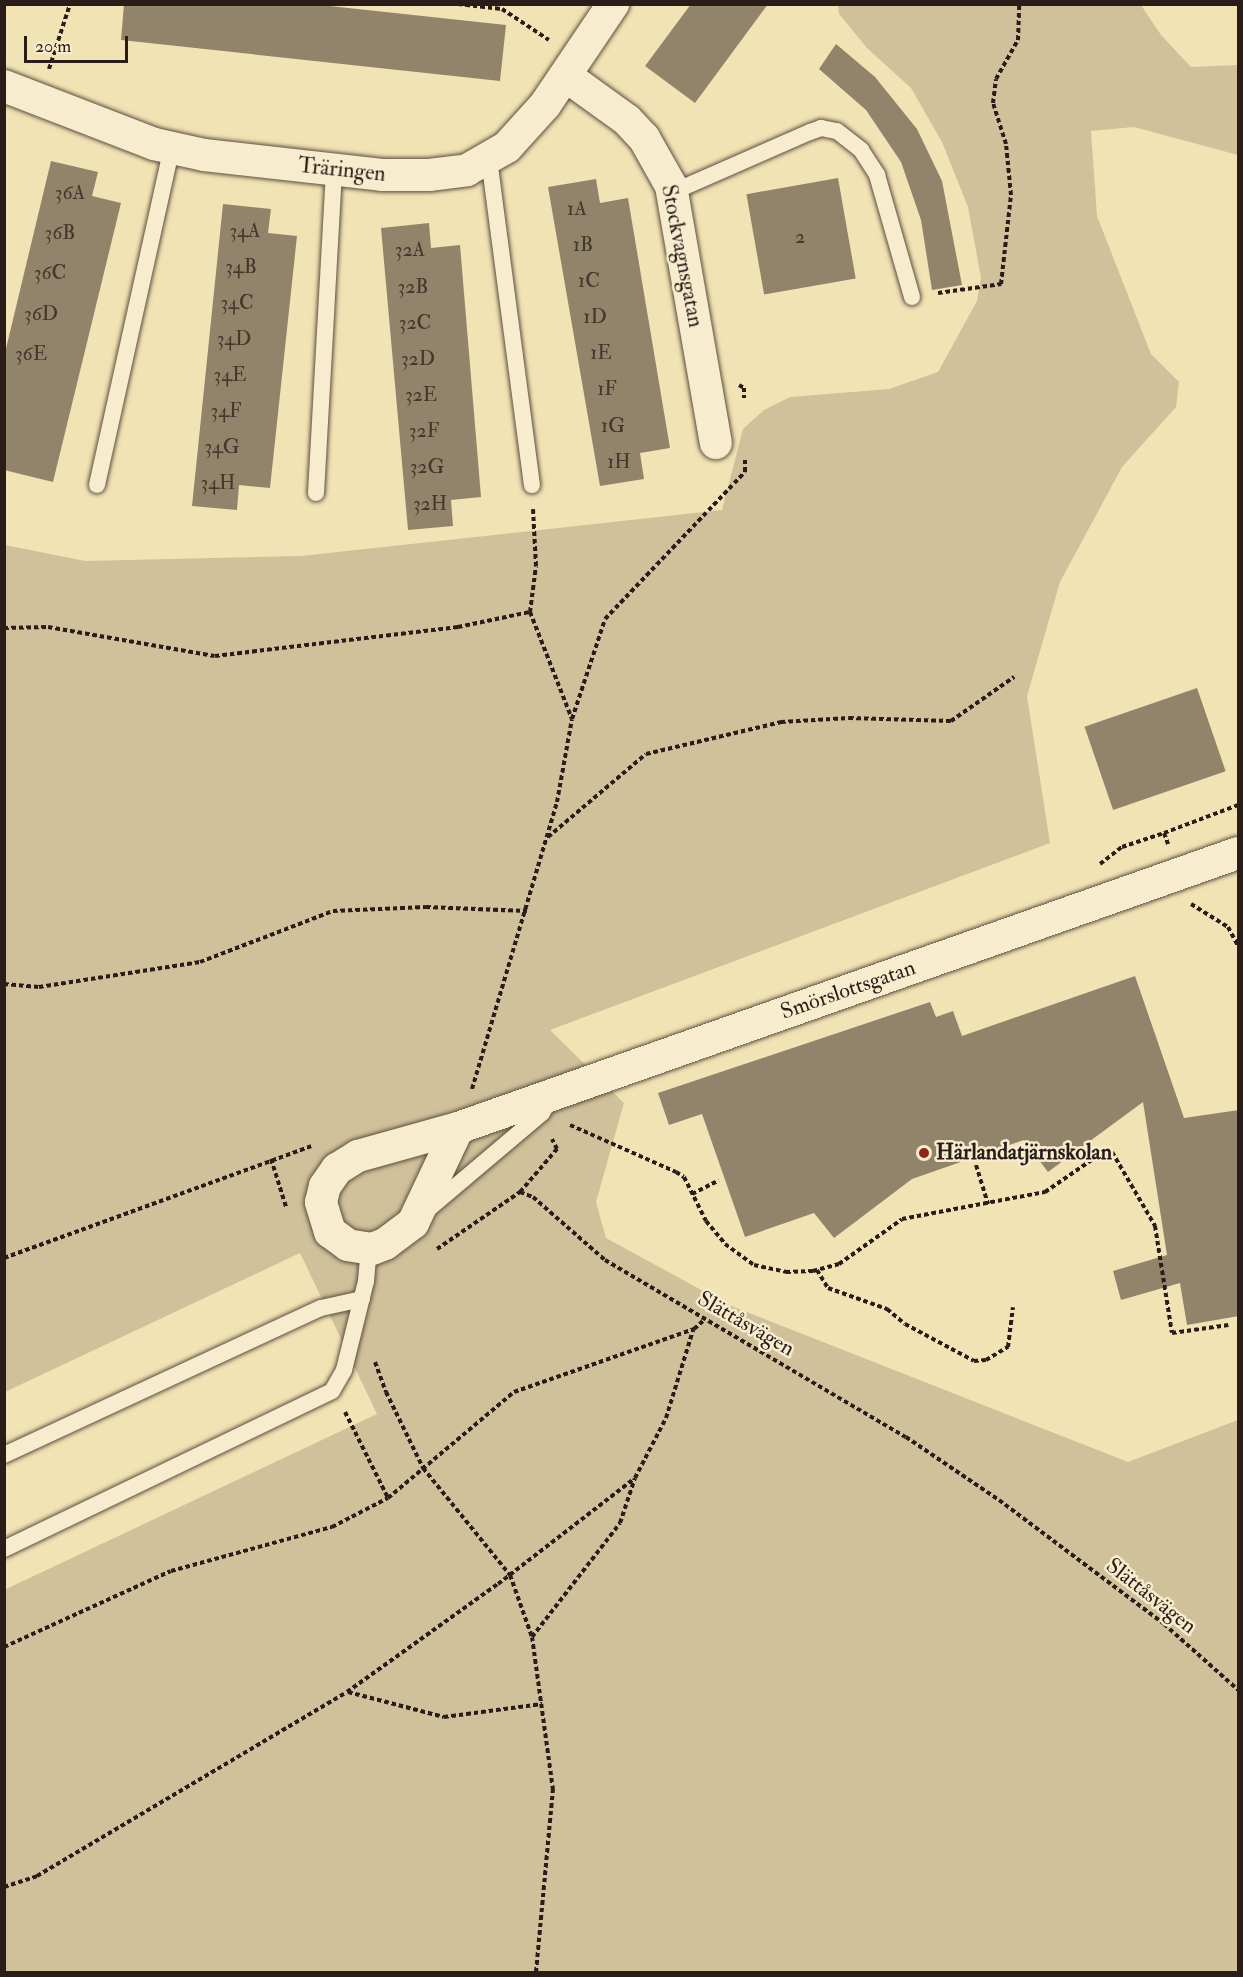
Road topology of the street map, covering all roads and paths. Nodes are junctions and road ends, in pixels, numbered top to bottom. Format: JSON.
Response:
{"nodes":[{"id":1,"x":70,"y":4,"type":"edge"},
{"id":2,"x":458,"y":4,"type":"edge"},
{"id":3,"x":613,"y":4,"type":"edge"},
{"id":4,"x":1019,"y":4,"type":"edge"},
{"id":5,"x":572,"y":67,"type":"junction"},
{"id":6,"x":4,"y":86,"type":"edge"},
{"id":7,"x":39,"y":99,"type":"junction"},
{"id":8,"x":172,"y":148,"type":"junction"},
{"id":9,"x":489,"y":159,"type":"junction"},
{"id":10,"x":334,"y":170,"type":"junction"},
{"id":11,"x":673,"y":192,"type":"junction"},
{"id":12,"x":912,"y":297,"type":"joint"},
{"id":13,"x":703,"y":363,"type":"junction"},
{"id":14,"x":744,"y":400,"type":"dead end"},
{"id":15,"x":730,"y":445,"type":"joint"},
{"id":16,"x":97,"y":485,"type":"dead end"},
{"id":17,"x":532,"y":485,"type":"joint"},
{"id":18,"x":316,"y":493,"type":"dead end"},
{"id":19,"x":530,"y":612,"type":"junction"},
{"id":20,"x":4,"y":627,"type":"edge"},
{"id":21,"x":1014,"y":676,"type":"dead end"},
{"id":22,"x":572,"y":719,"type":"junction"},
{"id":23,"x":1239,"y":805,"type":"edge"},
{"id":24,"x":1164,"y":833,"type":"dead end"},
{"id":25,"x":548,"y":838,"type":"junction"},
{"id":26,"x":1239,"y":853,"type":"edge"},
{"id":27,"x":527,"y":911,"type":"junction"},
{"id":28,"x":4,"y":984,"type":"edge"},
{"id":29,"x":472,"y":1089,"type":"dead end"},
{"id":30,"x":548,"y":1102,"type":"junction"},
{"id":31,"x":458,"y":1128,"type":"junction"},
{"id":32,"x":271,"y":1159,"type":"dead end"},
{"id":33,"x":976,"y":1165,"type":"dead end"},
{"id":34,"x":719,"y":1180,"type":"dead end"},
{"id":35,"x":692,"y":1194,"type":"junction"},
{"id":36,"x":988,"y":1204,"type":"junction"},
{"id":37,"x":287,"y":1211,"type":"dead end"},
{"id":38,"x":413,"y":1222,"type":"junction"},
{"id":39,"x":369,"y":1249,"type":"junction"},
{"id":40,"x":433,"y":1252,"type":"dead end"},
{"id":41,"x":817,"y":1270,"type":"junction"},
{"id":42,"x":362,"y":1299,"type":"junction"},
{"id":43,"x":1013,"y":1307,"type":"dead end"},
{"id":44,"x":705,"y":1319,"type":"junction"},
{"id":45,"x":1228,"y":1324,"type":"dead end"},
{"id":46,"x":693,"y":1329,"type":"junction"},
{"id":47,"x":376,"y":1352,"type":"dead end"},
{"id":48,"x":332,"y":1391,"type":"junction"},
{"id":49,"x":4,"y":1455,"type":"edge"},
{"id":50,"x":423,"y":1468,"type":"junction"},
{"id":51,"x":635,"y":1478,"type":"junction"},
{"id":52,"x":388,"y":1498,"type":"junction"},
{"id":53,"x":4,"y":1549,"type":"edge"},
{"id":54,"x":510,"y":1575,"type":"junction"},
{"id":55,"x":532,"y":1637,"type":"junction"},
{"id":56,"x":4,"y":1647,"type":"edge"},
{"id":57,"x":1239,"y":1690,"type":"edge"},
{"id":58,"x":347,"y":1692,"type":"junction"},
{"id":59,"x":542,"y":1704,"type":"junction"},
{"id":60,"x":4,"y":1887,"type":"edge"},
{"id":61,"x":536,"y":1972,"type":"edge"}],
"edges":[{"from":1,"to":7,"type":"path"},
{"from":2,"to":5,"type":"path"},
{"from":3,"to":5,"type":"street","name":"Träringen"},
{"from":4,"to":12,"type":"path"},
{"from":5,"to":9,"type":"street","name":"Träringen"},
{"from":5,"to":11,"type":"street","name":"Stockvagnsgatan"},
{"from":6,"to":7,"type":"street","name":"Träringen"},
{"from":7,"to":8,"type":"street","name":"Träringen"},
{"from":8,"to":10,"type":"street","name":"Träringen"},
{"from":8,"to":16,"type":"lane"},
{"from":9,"to":10,"type":"street","name":"Träringen"},
{"from":9,"to":17,"type":"lane"},
{"from":10,"to":18,"type":"lane"},
{"from":11,"to":12,"type":"lane"},
{"from":11,"to":13,"type":"street","name":"Stockvagnsgatan"},
{"from":13,"to":14,"type":"path"},
{"from":13,"to":15,"type":"street","name":"Stockvagnsgatan"},
{"from":15,"to":22,"type":"path"},
{"from":17,"to":19,"type":"path"},
{"from":19,"to":20,"type":"path"},
{"from":19,"to":22,"type":"path"},
{"from":21,"to":25,"type":"path"},
{"from":22,"to":25,"type":"path"},
{"from":23,"to":24,"type":"path"},
{"from":25,"to":27,"type":"path"},
{"from":26,"to":30,"type":"street","name":"Smörslottsgatan"},
{"from":27,"to":28,"type":"path"},
{"from":27,"to":29,"type":"path"},
{"from":30,"to":31,"type":"street","name":"Smörslottsgatan"},
{"from":30,"to":35,"type":"path"},
{"from":30,"to":38,"type":"lane"},
{"from":31,"to":38,"type":"street"},
{"from":31,"to":39,"type":"street","name":"Smörslottsgatan"},
{"from":32,"to":37,"type":"path"},
{"from":33,"to":36,"type":"path"},
{"from":34,"to":35,"type":"path"},
{"from":35,"to":41,"type":"path"},
{"from":36,"to":41,"type":"path"},
{"from":36,"to":45,"type":"path"},
{"from":38,"to":39,"type":"street"},
{"from":39,"to":42,"type":"lane"},
{"from":40,"to":44,"type":"path","name":"Slättåsvägen"},
{"from":41,"to":43,"type":"path"},
{"from":42,"to":48,"type":"lane"},
{"from":42,"to":49,"type":"lane"},
{"from":44,"to":46,"type":"path"},
{"from":44,"to":57,"type":"path","name":"Slättåsvägen"},
{"from":46,"to":50,"type":"path"},
{"from":46,"to":51,"type":"path"},
{"from":47,"to":50,"type":"path"},
{"from":48,"to":52,"type":"path"},
{"from":48,"to":53,"type":"lane"},
{"from":50,"to":52,"type":"path"},
{"from":50,"to":54,"type":"path"},
{"from":51,"to":54,"type":"path"},
{"from":51,"to":55,"type":"path"},
{"from":52,"to":56,"type":"path"},
{"from":54,"to":55,"type":"path"},
{"from":54,"to":58,"type":"path"},
{"from":55,"to":59,"type":"path"},
{"from":58,"to":59,"type":"path"},
{"from":58,"to":60,"type":"path"},
{"from":59,"to":61,"type":"path"}]}
